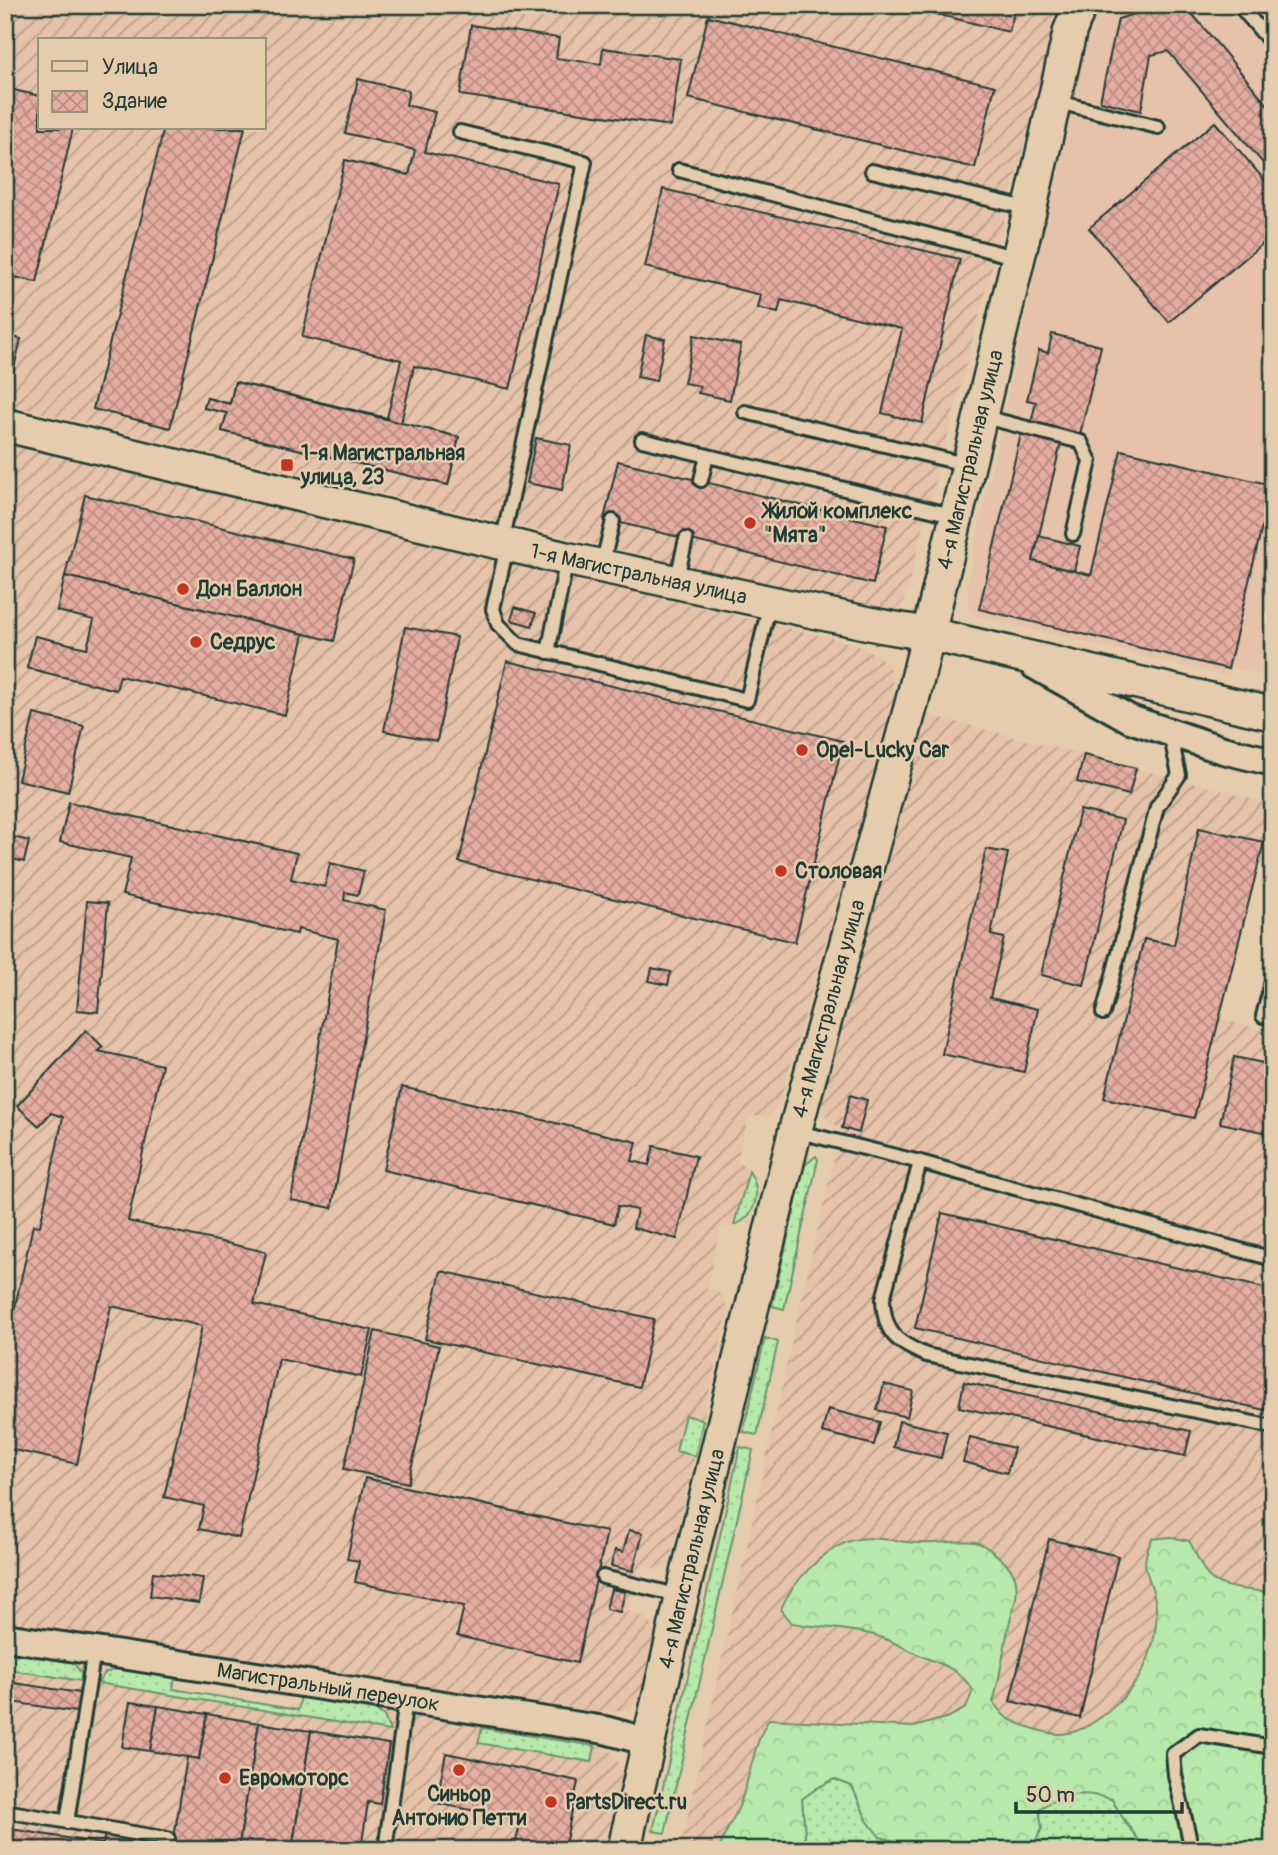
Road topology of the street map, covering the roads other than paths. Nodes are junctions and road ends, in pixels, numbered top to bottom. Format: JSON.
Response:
{"nodes":[{"id":1,"x":1080,"y":5,"type":"edge"},
{"id":2,"x":1239,"y":5,"type":"edge"},
{"id":3,"x":1273,"y":45,"type":"edge"},
{"id":4,"x":1054,"y":101,"type":"junction"},
{"id":5,"x":1158,"y":127,"type":"dead end"},
{"id":6,"x":460,"y":132,"type":"dead end"},
{"id":7,"x":679,"y":170,"type":"dead end"},
{"id":8,"x":872,"y":171,"type":"dead end"},
{"id":9,"x":1031,"y":209,"type":"junction"},
{"id":10,"x":1019,"y":258,"type":"junction"},
{"id":11,"x":746,"y":412,"type":"dead end"},
{"id":12,"x":980,"y":416,"type":"junction"},
{"id":13,"x":5,"y":425,"type":"edge"},
{"id":14,"x":642,"y":440,"type":"dead end"},
{"id":15,"x":707,"y":456,"type":"junction"},
{"id":16,"x":969,"y":465,"type":"junction"},
{"id":17,"x":701,"y":480,"type":"dead end"},
{"id":18,"x":957,"y":516,"type":"junction"},
{"id":19,"x":613,"y":521,"type":"dead end"},
{"id":20,"x":1073,"y":534,"type":"dead end"},
{"id":21,"x":687,"y":539,"type":"dead end"},
{"id":22,"x":505,"y":544,"type":"junction"},
{"id":23,"x":568,"y":559,"type":"junction"},
{"id":24,"x":602,"y":566,"type":"junction"},
{"id":25,"x":676,"y":582,"type":"junction"},
{"id":26,"x":770,"y":602,"type":"junction"},
{"id":27,"x":929,"y":634,"type":"junction"},
{"id":28,"x":548,"y":652,"type":"junction"},
{"id":29,"x":1014,"y":654,"type":"junction"},
{"id":30,"x":1273,"y":714,"type":"edge"},
{"id":31,"x":1170,"y":732,"type":"junction"},
{"id":32,"x":1273,"y":762,"type":"edge"},
{"id":33,"x":1273,"y":978,"type":"edge"},
{"id":34,"x":1103,"y":1013,"type":"dead end"},
{"id":35,"x":1263,"y":1016,"type":"dead end"},
{"id":36,"x":794,"y":1131,"type":"junction"},
{"id":37,"x":920,"y":1161,"type":"junction"},
{"id":38,"x":1273,"y":1259,"type":"edge"},
{"id":39,"x":1273,"y":1427,"type":"edge"},
{"id":40,"x":603,"y":1577,"type":"dead end"},
{"id":41,"x":682,"y":1596,"type":"junction"},
{"id":42,"x":5,"y":1637,"type":"edge"},
{"id":43,"x":94,"y":1650,"type":"junction"},
{"id":44,"x":406,"y":1699,"type":"junction"},
{"id":45,"x":649,"y":1742,"type":"junction"},
{"id":46,"x":1273,"y":1747,"type":"edge"},
{"id":47,"x":5,"y":1811,"type":"edge"},
{"id":48,"x":66,"y":1822,"type":"junction"},
{"id":49,"x":167,"y":1839,"type":"dead end"},
{"id":50,"x":385,"y":1850,"type":"edge"},
{"id":51,"x":624,"y":1850,"type":"edge"},
{"id":52,"x":1192,"y":1850,"type":"edge"}],
"edges":[{"from":1,"to":4,"type":"street","name":"4-я Магистральная улица"},
{"from":2,"to":3,"type":"lane"},
{"from":4,"to":5,"type":"lane"},
{"from":4,"to":9,"type":"street","name":"4-я Магистральная улица"},
{"from":6,"to":22,"type":"lane"},
{"from":7,"to":10,"type":"lane"},
{"from":8,"to":9,"type":"lane"},
{"from":9,"to":10,"type":"street","name":"4-я Магистральная улица"},
{"from":10,"to":12,"type":"street","name":"4-я Магистральная улица"},
{"from":11,"to":16,"type":"lane"},
{"from":12,"to":16,"type":"street","name":"4-я Магистральная улица"},
{"from":12,"to":20,"type":"lane"},
{"from":13,"to":22,"type":"street","name":"1-я Магистральная улица"},
{"from":14,"to":15,"type":"lane"},
{"from":15,"to":17,"type":"lane"},
{"from":15,"to":18,"type":"lane"},
{"from":16,"to":18,"type":"street","name":"4-я Магистральная улица"},
{"from":18,"to":27,"type":"street","name":"4-я Магистральная улица"},
{"from":19,"to":24,"type":"lane"},
{"from":21,"to":25,"type":"lane"},
{"from":22,"to":23,"type":"street","name":"1-я Магистральная улица"},
{"from":22,"to":28,"type":"lane"},
{"from":23,"to":24,"type":"street","name":"1-я Магистральная улица"},
{"from":23,"to":28,"type":"lane"},
{"from":24,"to":25,"type":"street","name":"1-я Магистральная улица"},
{"from":25,"to":26,"type":"street","name":"1-я Магистральная улица"},
{"from":26,"to":27,"type":"street","name":"1-я Магистральная улица"},
{"from":26,"to":28,"type":"lane"},
{"from":27,"to":29,"type":"street","name":"1-я Магистральная улица"},
{"from":27,"to":36,"type":"street","name":"4-я Магистральная улица"},
{"from":29,"to":30,"type":"street","name":"1-я Магистральная улица"},
{"from":29,"to":31,"type":"street"},
{"from":31,"to":32,"type":"street"},
{"from":31,"to":34,"type":"lane"},
{"from":33,"to":35,"type":"lane"},
{"from":36,"to":37,"type":"lane"},
{"from":36,"to":41,"type":"street","name":"4-я Магистральная улица"},
{"from":37,"to":38,"type":"lane"},
{"from":37,"to":39,"type":"lane"},
{"from":40,"to":41,"type":"lane"},
{"from":41,"to":45,"type":"street","name":"4-я Магистральная улица"},
{"from":42,"to":43,"type":"street","name":"Магистральный переулок"},
{"from":43,"to":44,"type":"street","name":"Магистральный переулок"},
{"from":43,"to":48,"type":"lane"},
{"from":44,"to":45,"type":"street","name":"Магистральный переулок"},
{"from":44,"to":50,"type":"lane"},
{"from":45,"to":51,"type":"street","name":"4-я Магистральная улица"},
{"from":46,"to":52,"type":"lane"},
{"from":47,"to":48,"type":"lane"},
{"from":48,"to":49,"type":"lane"}]}
